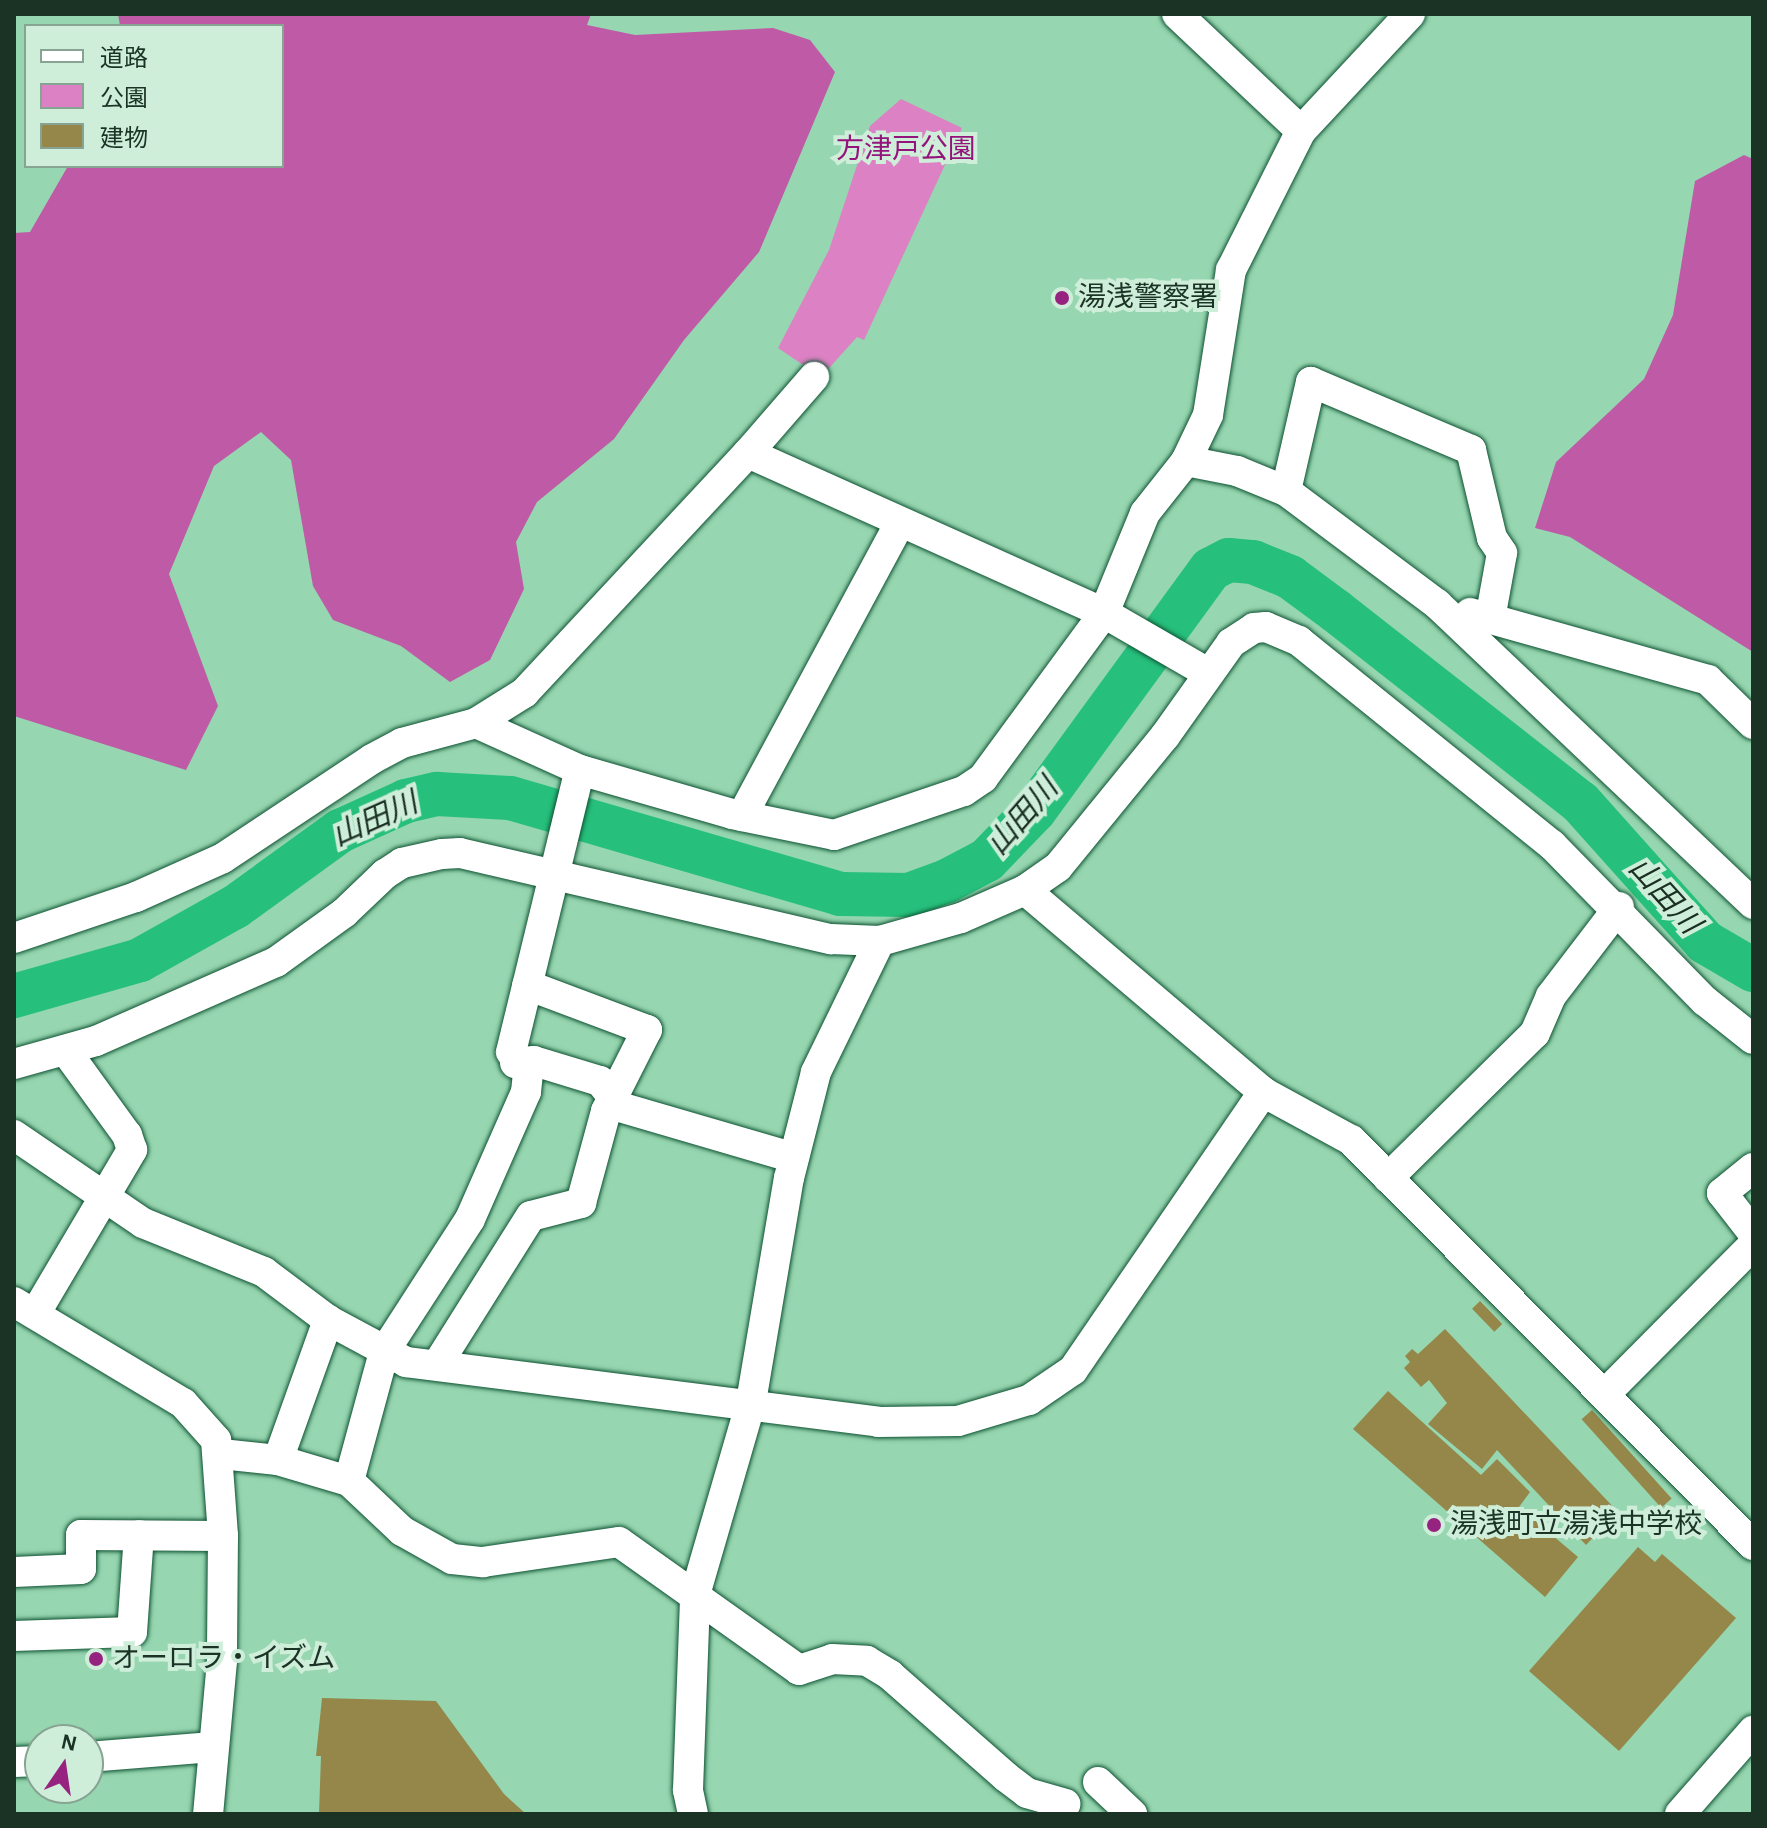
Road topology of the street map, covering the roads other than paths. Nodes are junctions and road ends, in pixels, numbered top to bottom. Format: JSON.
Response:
{"nodes":[{"id":1,"x":1177,"y":14,"type":"edge"},
{"id":2,"x":1410,"y":14,"type":"edge"},
{"id":3,"x":1301,"y":131,"type":"junction"},
{"id":4,"x":814,"y":377,"type":"dead end"},
{"id":5,"x":748,"y":453,"type":"junction"},
{"id":6,"x":1186,"y":461,"type":"junction"},
{"id":7,"x":1286,"y":491,"type":"junction"},
{"id":8,"x":900,"y":523,"type":"junction"},
{"id":9,"x":1437,"y":604,"type":"junction"},
{"id":10,"x":1112,"y":618,"type":"junction"},
{"id":11,"x":1490,"y":619,"type":"junction"},
{"id":12,"x":1198,"y":668,"type":"junction"},
{"id":13,"x":476,"y":723,"type":"junction"},
{"id":14,"x":1753,"y":724,"type":"edge"},
{"id":15,"x":578,"y":776,"type":"junction"},
{"id":16,"x":742,"y":816,"type":"junction"},
{"id":17,"x":554,"y":872,"type":"junction"},
{"id":18,"x":1025,"y":890,"type":"junction"},
{"id":19,"x":1753,"y":904,"type":"edge"},
{"id":20,"x":1619,"y":907,"type":"junction"},
{"id":21,"x":14,"y":938,"type":"edge"},
{"id":22,"x":880,"y":941,"type":"junction"},
{"id":23,"x":527,"y":985,"type":"junction"},
{"id":24,"x":1753,"y":1039,"type":"edge"},
{"id":25,"x":66,"y":1051,"type":"junction"},
{"id":26,"x":515,"y":1063,"type":"junction"},
{"id":27,"x":14,"y":1064,"type":"edge"},
{"id":28,"x":1263,"y":1092,"type":"junction"},
{"id":29,"x":612,"y":1100,"type":"junction"},
{"id":30,"x":14,"y":1135,"type":"edge"},
{"id":31,"x":794,"y":1158,"type":"junction"},
{"id":32,"x":1753,"y":1168,"type":"edge"},
{"id":33,"x":1388,"y":1178,"type":"junction"},
{"id":34,"x":485,"y":1191,"type":"junction"},
{"id":35,"x":105,"y":1201,"type":"junction"},
{"id":36,"x":531,"y":1216,"type":"junction"},
{"id":37,"x":1753,"y":1233,"type":"edge"},
{"id":38,"x":1753,"y":1245,"type":"edge"},
{"id":39,"x":25,"y":1308,"type":"edge"},
{"id":40,"x":328,"y":1320,"type":"junction"},
{"id":41,"x":384,"y":1352,"type":"junction"},
{"id":42,"x":437,"y":1365,"type":"junction"},
{"id":43,"x":1606,"y":1393,"type":"junction"},
{"id":44,"x":751,"y":1402,"type":"junction"},
{"id":45,"x":221,"y":1454,"type":"junction"},
{"id":46,"x":278,"y":1460,"type":"junction"},
{"id":47,"x":349,"y":1481,"type":"junction"},
{"id":48,"x":139,"y":1535,"type":"junction"},
{"id":49,"x":223,"y":1536,"type":"junction"},
{"id":50,"x":1753,"y":1545,"type":"edge"},
{"id":51,"x":14,"y":1572,"type":"edge"},
{"id":52,"x":695,"y":1595,"type":"junction"},
{"id":53,"x":14,"y":1636,"type":"edge"},
{"id":54,"x":1753,"y":1731,"type":"edge"},
{"id":55,"x":213,"y":1747,"type":"junction"},
{"id":56,"x":104,"y":1756,"type":"edge"},
{"id":57,"x":1098,"y":1782,"type":"dead end"},
{"id":58,"x":1065,"y":1804,"type":"dead end"},
{"id":59,"x":208,"y":1814,"type":"edge"},
{"id":60,"x":693,"y":1814,"type":"edge"},
{"id":61,"x":1132,"y":1814,"type":"edge"},
{"id":62,"x":1680,"y":1814,"type":"edge"}],
"edges":[{"from":1,"to":3,"type":"street"},
{"from":2,"to":3,"type":"street"},
{"from":3,"to":6,"type":"street"},
{"from":4,"to":5,"type":"street"},
{"from":5,"to":8,"type":"street"},
{"from":5,"to":13,"type":"street"},
{"from":6,"to":7,"type":"street"},
{"from":6,"to":10,"type":"street"},
{"from":7,"to":9,"type":"street"},
{"from":7,"to":11,"type":"street"},
{"from":8,"to":10,"type":"street"},
{"from":8,"to":16,"type":"street"},
{"from":9,"to":11,"type":"street"},
{"from":9,"to":19,"type":"street"},
{"from":10,"to":12,"type":"street"},
{"from":10,"to":16,"type":"street"},
{"from":11,"to":14,"type":"street"},
{"from":12,"to":18,"type":"street"},
{"from":12,"to":20,"type":"street"},
{"from":13,"to":15,"type":"street"},
{"from":13,"to":21,"type":"street"},
{"from":15,"to":16,"type":"street"},
{"from":15,"to":17,"type":"street"},
{"from":17,"to":22,"type":"street"},
{"from":17,"to":23,"type":"street"},
{"from":17,"to":25,"type":"street"},
{"from":18,"to":22,"type":"street"},
{"from":18,"to":28,"type":"street"},
{"from":20,"to":24,"type":"street"},
{"from":20,"to":33,"type":"street"},
{"from":22,"to":31,"type":"street"},
{"from":23,"to":26,"type":"street"},
{"from":23,"to":29,"type":"street"},
{"from":25,"to":27,"type":"street"},
{"from":25,"to":35,"type":"street"},
{"from":26,"to":29,"type":"street"},
{"from":26,"to":34,"type":"street"},
{"from":28,"to":33,"type":"street"},
{"from":28,"to":44,"type":"street"},
{"from":29,"to":31,"type":"street"},
{"from":29,"to":36,"type":"street"},
{"from":30,"to":35,"type":"street"},
{"from":31,"to":44,"type":"street"},
{"from":32,"to":37,"type":"street"},
{"from":33,"to":43,"type":"street"},
{"from":34,"to":36,"type":"street"},
{"from":34,"to":41,"type":"street"},
{"from":35,"to":39,"type":"street"},
{"from":35,"to":40,"type":"street"},
{"from":36,"to":42,"type":"street"},
{"from":38,"to":43,"type":"street"},
{"from":39,"to":45,"type":"street"},
{"from":40,"to":41,"type":"street"},
{"from":40,"to":46,"type":"street"},
{"from":41,"to":42,"type":"street"},
{"from":41,"to":47,"type":"street"},
{"from":42,"to":44,"type":"street"},
{"from":43,"to":50,"type":"street"},
{"from":44,"to":52,"type":"street"},
{"from":45,"to":46,"type":"street"},
{"from":45,"to":49,"type":"street"},
{"from":46,"to":47,"type":"street"},
{"from":47,"to":52,"type":"street"},
{"from":48,"to":49,"type":"street"},
{"from":48,"to":51,"type":"street"},
{"from":48,"to":53,"type":"street"},
{"from":49,"to":55,"type":"street"},
{"from":52,"to":58,"type":"street"},
{"from":52,"to":60,"type":"street"},
{"from":54,"to":62,"type":"street"},
{"from":55,"to":56,"type":"street"},
{"from":55,"to":59,"type":"street"},
{"from":57,"to":61,"type":"street"}]}
